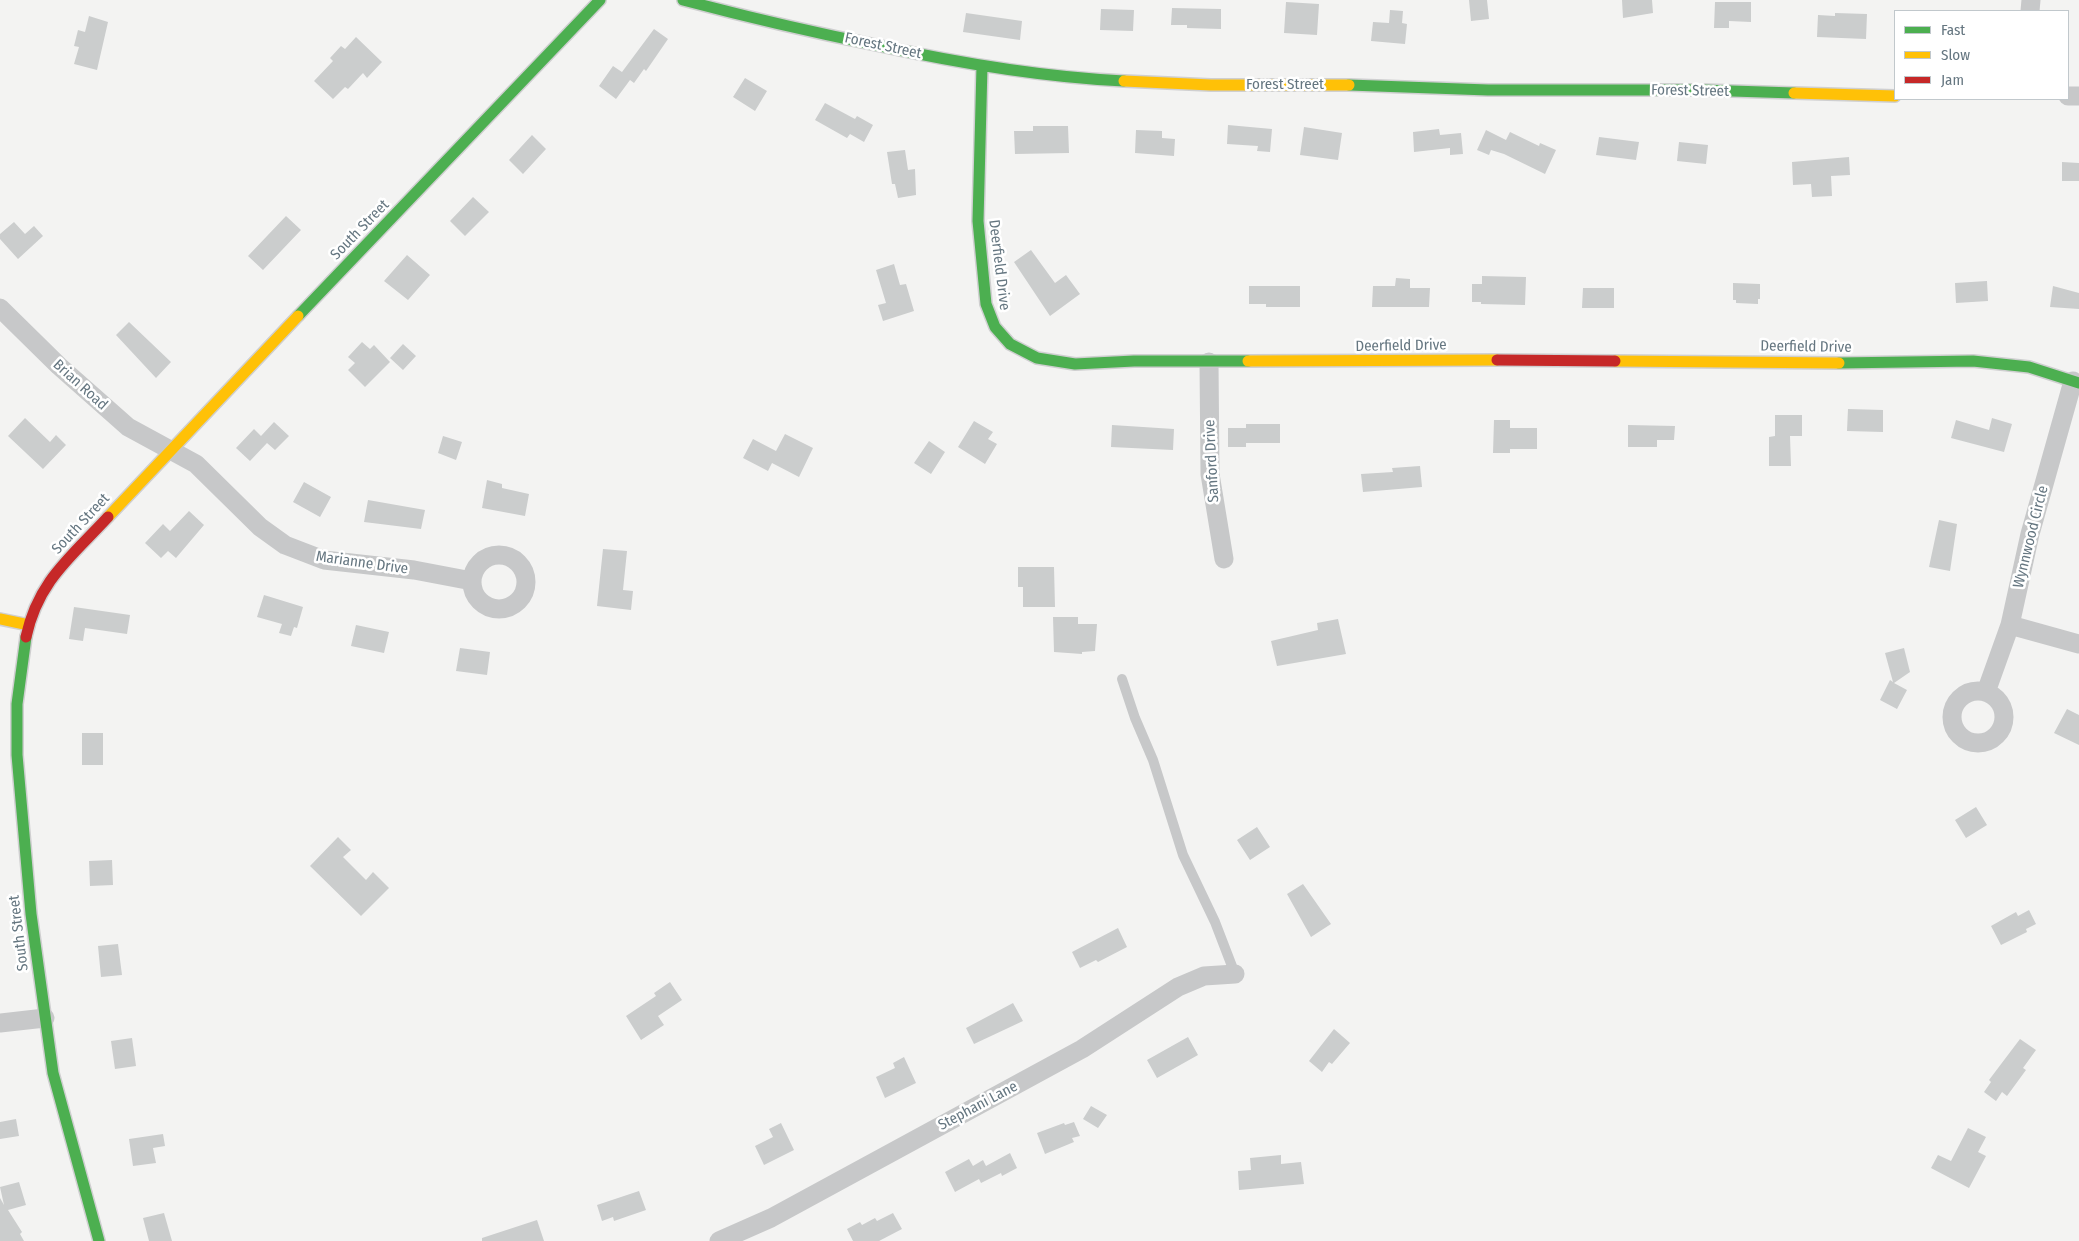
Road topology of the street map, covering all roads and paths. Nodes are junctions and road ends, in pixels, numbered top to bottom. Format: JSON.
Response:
{"nodes":[{"id":1,"x":600,"y":0,"type":"edge"},
{"id":2,"x":683,"y":0,"type":"edge"},
{"id":3,"x":982,"y":66,"type":"junction"},
{"id":4,"x":1894,"y":96,"type":"edge"},
{"id":5,"x":0,"y":308,"type":"edge"},
{"id":6,"x":1209,"y":362,"type":"junction"},
{"id":7,"x":2076,"y":382,"type":"edge"},
{"id":8,"x":169,"y":450,"type":"junction"},
{"id":9,"x":1224,"y":559,"type":"dead end"},
{"id":10,"x":472,"y":582,"type":"dead end"},
{"id":11,"x":0,"y":619,"type":"edge"},
{"id":12,"x":29,"y":625,"type":"junction"},
{"id":13,"x":2010,"y":625,"type":"junction"},
{"id":14,"x":2079,"y":644,"type":"edge"},
{"id":15,"x":1122,"y":679,"type":"dead end"},
{"id":16,"x":1986,"y":692,"type":"dead end"},
{"id":17,"x":1235,"y":974,"type":"joint"},
{"id":18,"x":45,"y":1018,"type":"junction"},
{"id":19,"x":0,"y":1024,"type":"edge"},
{"id":20,"x":99,"y":1241,"type":"edge"},
{"id":21,"x":720,"y":1241,"type":"edge"}],
"edges":[{"from":1,"to":8,"type":"street","name":"South Street"},
{"from":2,"to":3,"type":"street","name":"Forest Street"},
{"from":3,"to":4,"type":"street","name":"Forest Street"},
{"from":3,"to":6,"type":"street","name":"Deerfield Drive"},
{"from":5,"to":8,"type":"street","name":"Brian Road"},
{"from":6,"to":7,"type":"street","name":"Deerfield Drive"},
{"from":6,"to":9,"type":"street","name":"Sanford Drive"},
{"from":7,"to":13,"type":"street","name":"Wynnwood Circle"},
{"from":8,"to":10,"type":"street","name":"Marianne Drive"},
{"from":8,"to":12,"type":"street","name":"South Street"},
{"from":11,"to":12,"type":"street"},
{"from":12,"to":18,"type":"street","name":"South Street"},
{"from":13,"to":14,"type":"street"},
{"from":13,"to":16,"type":"street","name":"Wynnwood Circle"},
{"from":15,"to":17,"type":"lane"},
{"from":17,"to":21,"type":"street","name":"Stephani Lane"},
{"from":18,"to":19,"type":"street"},
{"from":18,"to":20,"type":"street","name":"South Street"}]}
